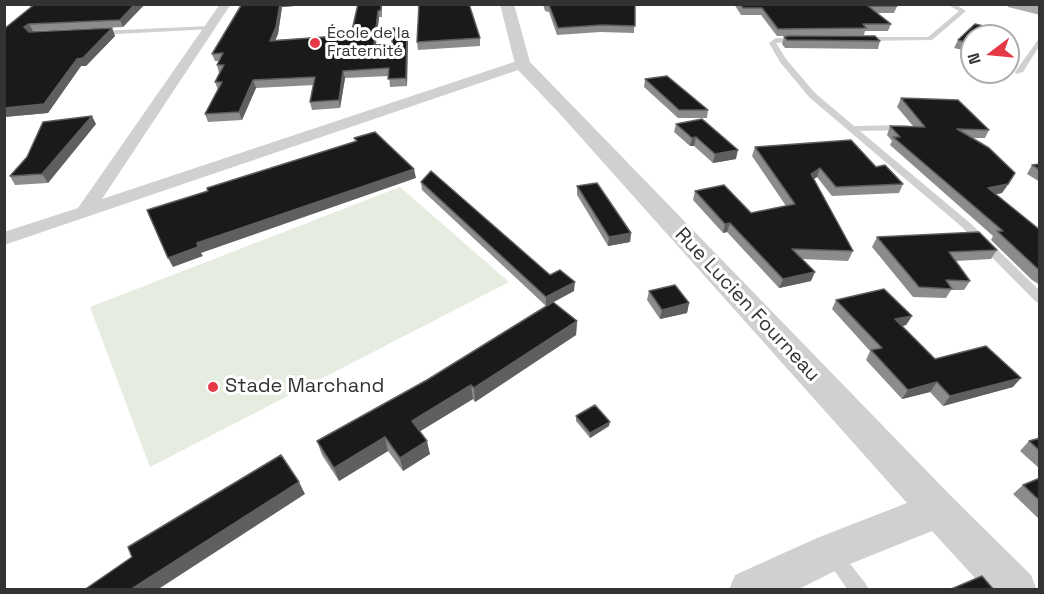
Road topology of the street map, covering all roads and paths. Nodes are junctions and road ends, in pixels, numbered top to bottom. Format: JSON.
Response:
{"nodes":[{"id":1,"x":226,"y":4,"type":"edge"},
{"id":2,"x":507,"y":4,"type":"edge"},
{"id":3,"x":949,"y":4,"type":"edge"},
{"id":4,"x":1014,"y":4,"type":"edge"},
{"id":5,"x":1040,"y":9,"type":"edge"},
{"id":6,"x":210,"y":28,"type":"junction"},
{"id":7,"x":92,"y":33,"type":"edge"},
{"id":8,"x":809,"y":39,"type":"edge"},
{"id":9,"x":851,"y":39,"type":"edge"},
{"id":10,"x":1040,"y":39,"type":"edge"},
{"id":11,"x":522,"y":64,"type":"junction"},
{"id":12,"x":1020,"y":70,"type":"edge"},
{"id":13,"x":904,"y":127,"type":"edge"},
{"id":14,"x":852,"y":129,"type":"junction"},
{"id":15,"x":85,"y":211,"type":"junction"},
{"id":16,"x":4,"y":239,"type":"edge"},
{"id":17,"x":1040,"y":299,"type":"edge"},
{"id":18,"x":938,"y":510,"type":"junction"},
{"id":19,"x":831,"y":552,"type":"junction"},
{"id":20,"x":750,"y":590,"type":"edge"},
{"id":21,"x":860,"y":590,"type":"edge"},
{"id":22,"x":1016,"y":590,"type":"edge"}],
"edges":[{"from":1,"to":6,"type":"street"},
{"from":2,"to":11,"type":"street"},
{"from":3,"to":9,"type":"lane"},
{"from":4,"to":5,"type":"main road"},
{"from":6,"to":7,"type":"lane"},
{"from":6,"to":15,"type":"street"},
{"from":8,"to":14,"type":"lane"},
{"from":10,"to":12,"type":"lane"},
{"from":11,"to":15,"type":"street"},
{"from":11,"to":18,"type":"street","name":"Rue Lucien Fourneau"},
{"from":13,"to":14,"type":"lane"},
{"from":14,"to":17,"type":"lane"},
{"from":15,"to":16,"type":"street"},
{"from":18,"to":19,"type":"street"},
{"from":18,"to":22,"type":"street","name":"Rue Lucien Fourneau"},
{"from":19,"to":20,"type":"street"},
{"from":19,"to":21,"type":"lane"}]}
